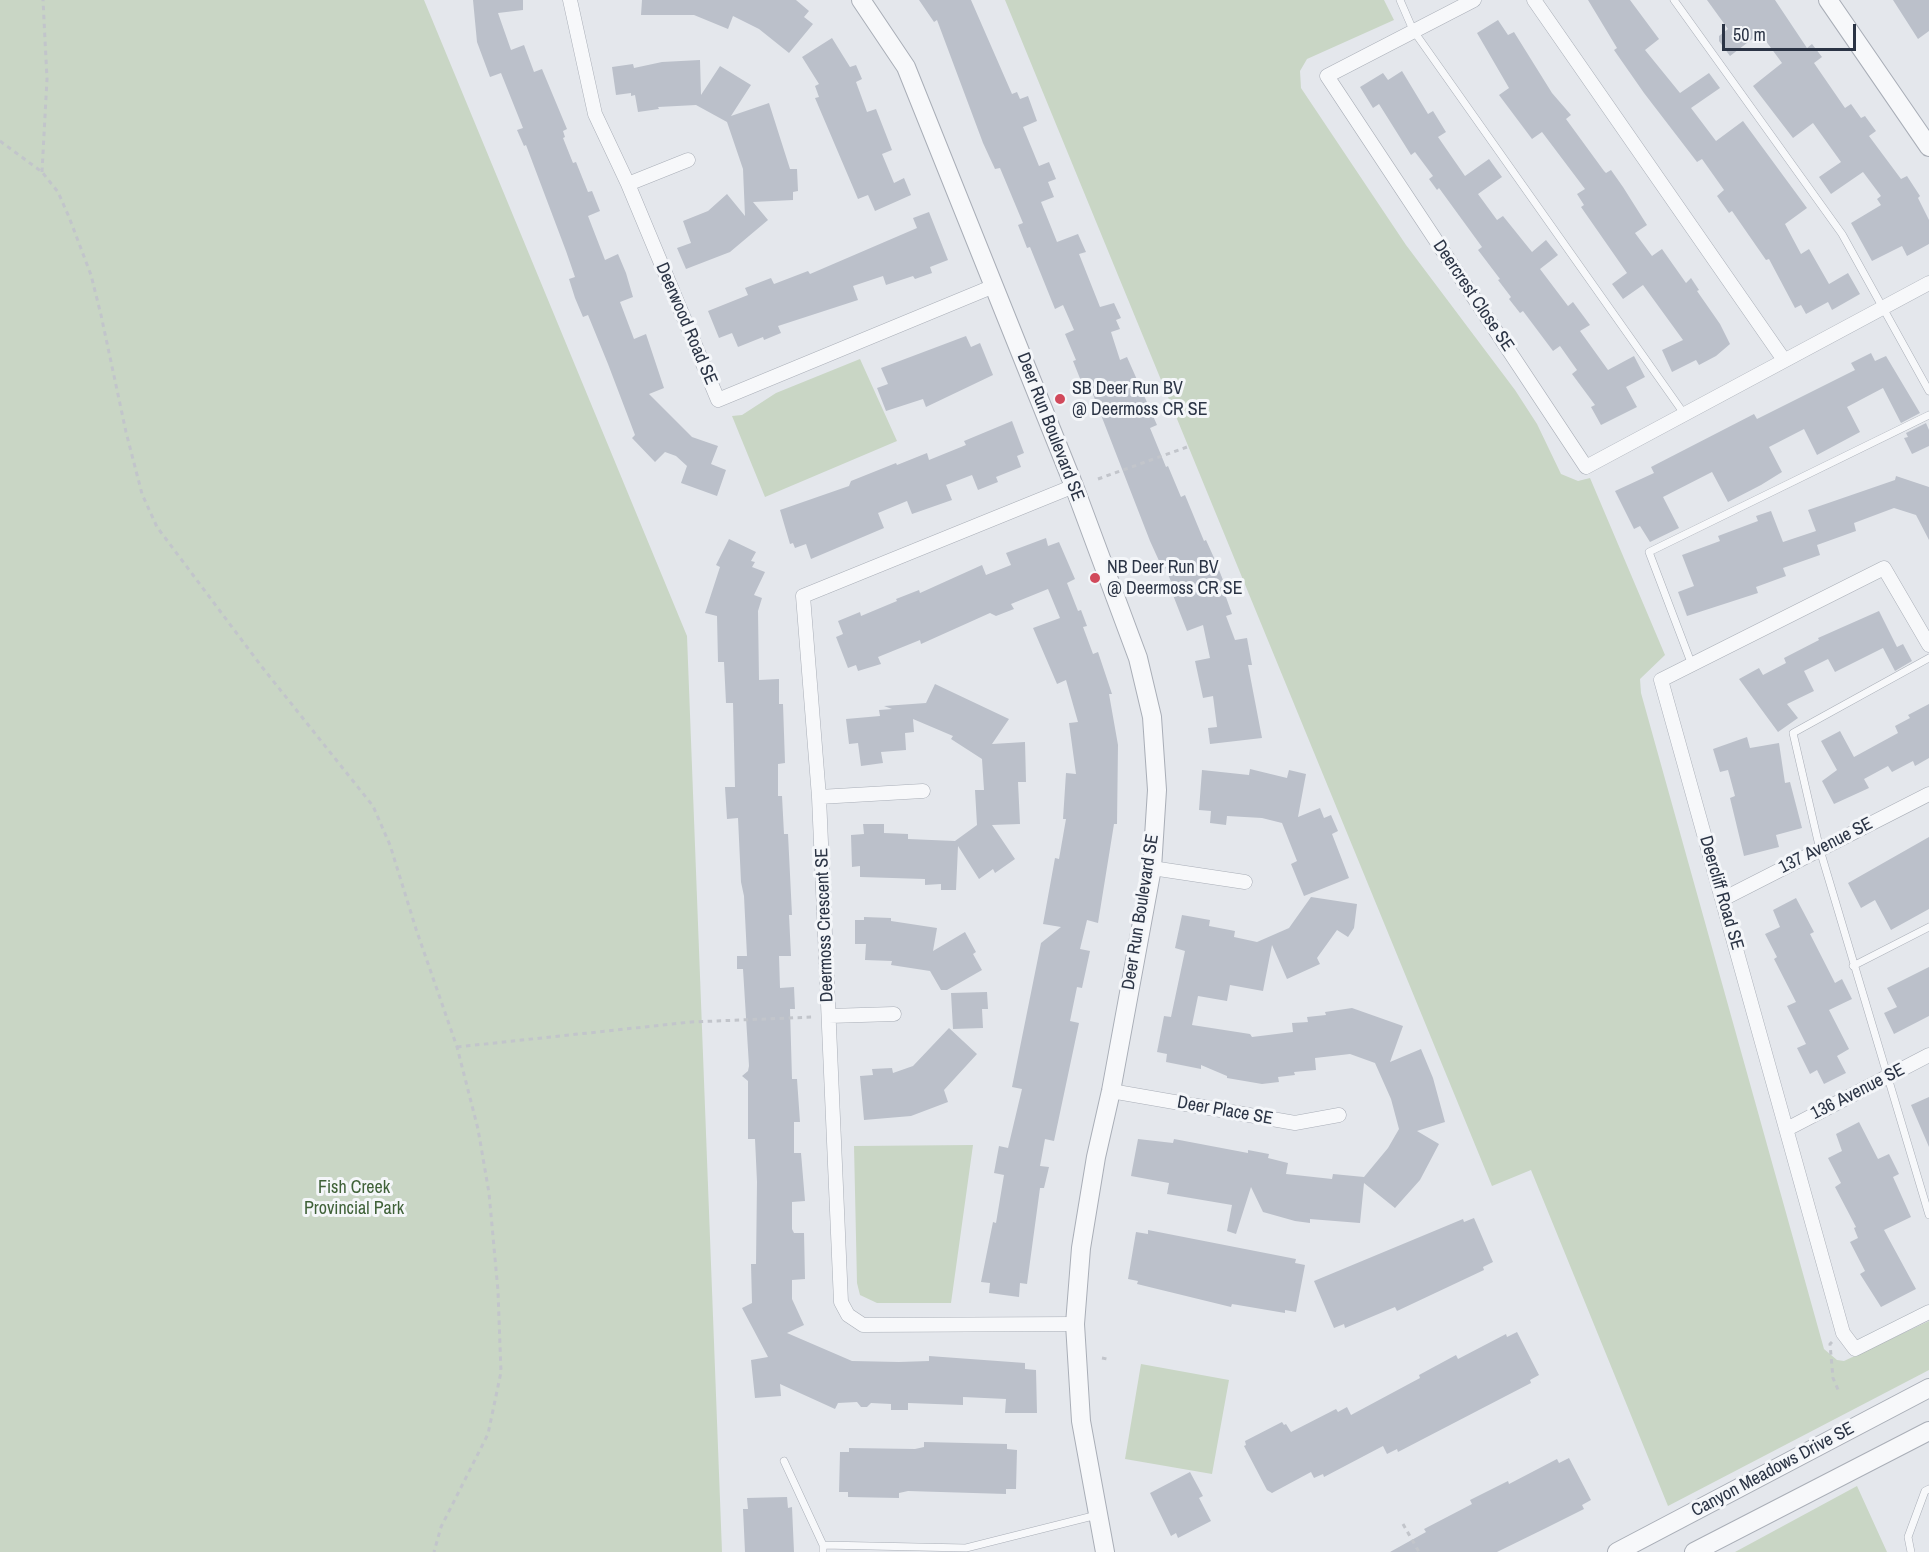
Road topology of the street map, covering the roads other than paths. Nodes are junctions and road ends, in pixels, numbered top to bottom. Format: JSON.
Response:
{"nodes":[{"id":1,"x":570,"y":0,"type":"edge"},
{"id":2,"x":861,"y":0,"type":"edge"},
{"id":3,"x":1400,"y":0,"type":"edge"},
{"id":4,"x":1474,"y":0,"type":"edge"},
{"id":5,"x":1534,"y":0,"type":"edge"},
{"id":6,"x":1674,"y":0,"type":"edge"},
{"id":7,"x":1828,"y":0,"type":"edge"},
{"id":8,"x":1413,"y":30,"type":"junction"},
{"id":9,"x":1929,"y":147,"type":"edge"},
{"id":10,"x":688,"y":160,"type":"dead end"},
{"id":11,"x":627,"y":184,"type":"junction"},
{"id":12,"x":1929,"y":283,"type":"edge"},
{"id":13,"x":994,"y":286,"type":"junction"},
{"id":14,"x":1883,"y":308,"type":"junction"},
{"id":15,"x":1784,"y":360,"type":"junction"},
{"id":16,"x":1929,"y":392,"type":"edge"},
{"id":17,"x":1929,"y":415,"type":"edge"},
{"id":18,"x":1685,"y":416,"type":"junction"},
{"id":19,"x":1074,"y":486,"type":"junction"},
{"id":20,"x":1929,"y":645,"type":"edge"},
{"id":21,"x":1929,"y":658,"type":"edge"},
{"id":22,"x":1692,"y":665,"type":"junction"},
{"id":23,"x":923,"y":791,"type":"dead end"},
{"id":24,"x":1929,"y":794,"type":"edge"},
{"id":25,"x":819,"y":797,"type":"junction"},
{"id":26,"x":1820,"y":850,"type":"junction"},
{"id":27,"x":1152,"y":868,"type":"junction"},
{"id":28,"x":1245,"y":882,"type":"dead end"},
{"id":29,"x":1723,"y":899,"type":"junction"},
{"id":30,"x":1929,"y":927,"type":"edge"},
{"id":31,"x":1853,"y":966,"type":"junction"},
{"id":32,"x":894,"y":1014,"type":"dead end"},
{"id":33,"x":829,"y":1016,"type":"junction"},
{"id":34,"x":1929,"y":1055,"type":"edge"},
{"id":35,"x":1887,"y":1077,"type":"junction"},
{"id":36,"x":1111,"y":1091,"type":"junction"},
{"id":37,"x":1339,"y":1115,"type":"dead end"},
{"id":38,"x":1786,"y":1129,"type":"junction"},
{"id":39,"x":1929,"y":1183,"type":"edge"},
{"id":40,"x":1921,"y":1187,"type":"junction"},
{"id":41,"x":1929,"y":1215,"type":"edge"},
{"id":42,"x":1929,"y":1312,"type":"edge"},
{"id":43,"x":1075,"y":1324,"type":"junction"},
{"id":44,"x":1929,"y":1388,"type":"edge"},
{"id":45,"x":1929,"y":1431,"type":"edge"},
{"id":46,"x":784,"y":1461,"type":"dead end"},
{"id":47,"x":1929,"y":1489,"type":"edge"},
{"id":48,"x":1096,"y":1515,"type":"junction"},
{"id":49,"x":823,"y":1549,"type":"edge"},
{"id":50,"x":1105,"y":1552,"type":"edge"},
{"id":51,"x":1617,"y":1552,"type":"edge"},
{"id":52,"x":1694,"y":1552,"type":"edge"},
{"id":53,"x":1911,"y":1552,"type":"edge"}],
"edges":[{"from":1,"to":11,"type":"street","name":"Deerwood Road SE"},
{"from":2,"to":13,"type":"street","name":"Deer Run Boulevard SE"},
{"from":3,"to":8,"type":"lane"},
{"from":4,"to":8,"type":"street","name":"Deercrest Close SE"},
{"from":5,"to":15,"type":"street"},
{"from":6,"to":14,"type":"lane"},
{"from":7,"to":9,"type":"street"},
{"from":8,"to":18,"type":"lane"},
{"from":8,"to":18,"type":"street","name":"Deercrest Close SE"},
{"from":10,"to":11,"type":"street"},
{"from":11,"to":13,"type":"street","name":"Deerwood Road SE"},
{"from":12,"to":14,"type":"street","name":"Deercrest Close SE"},
{"from":13,"to":19,"type":"street","name":"Deer Run Boulevard SE"},
{"from":14,"to":15,"type":"street","name":"Deercrest Close SE"},
{"from":14,"to":16,"type":"lane"},
{"from":15,"to":18,"type":"street","name":"Deercrest Close SE"},
{"from":17,"to":22,"type":"lane"},
{"from":19,"to":25,"type":"street","name":"Deermoss Crescent SE"},
{"from":19,"to":27,"type":"street","name":"Deer Run Boulevard SE"},
{"from":20,"to":22,"type":"street","name":"Deercliff Road SE"},
{"from":21,"to":26,"type":"lane"},
{"from":22,"to":29,"type":"street","name":"Deercliff Road SE"},
{"from":23,"to":25,"type":"street"},
{"from":24,"to":26,"type":"street","name":"137 Avenue SE"},
{"from":25,"to":33,"type":"street","name":"Deermoss Crescent SE"},
{"from":26,"to":29,"type":"street","name":"137 Avenue SE"},
{"from":26,"to":31,"type":"lane"},
{"from":27,"to":28,"type":"street"},
{"from":27,"to":36,"type":"street","name":"Deer Run Boulevard SE"},
{"from":29,"to":38,"type":"street","name":"Deercliff Road SE"},
{"from":30,"to":31,"type":"lane"},
{"from":31,"to":35,"type":"lane"},
{"from":32,"to":33,"type":"street"},
{"from":33,"to":43,"type":"street","name":"Deermoss Crescent SE"},
{"from":34,"to":35,"type":"street","name":"136 Avenue SE"},
{"from":35,"to":38,"type":"street","name":"136 Avenue SE"},
{"from":35,"to":40,"type":"lane"},
{"from":36,"to":37,"type":"street","name":"Deer Place SE"},
{"from":36,"to":43,"type":"street","name":"Deer Run Boulevard SE"},
{"from":38,"to":42,"type":"street","name":"Deercliff Road SE"},
{"from":39,"to":40,"type":"lane"},
{"from":40,"to":41,"type":"lane"},
{"from":43,"to":48,"type":"street","name":"Deer Run Boulevard SE"},
{"from":44,"to":51,"type":"street","name":"Canyon Meadows Drive SE"},
{"from":45,"to":52,"type":"street","name":"Canyon Meadows Drive SE"},
{"from":46,"to":49,"type":"lane"},
{"from":47,"to":53,"type":"lane"},
{"from":48,"to":49,"type":"lane"},
{"from":48,"to":50,"type":"street","name":"Deer Run Boulevard SE"}]}
